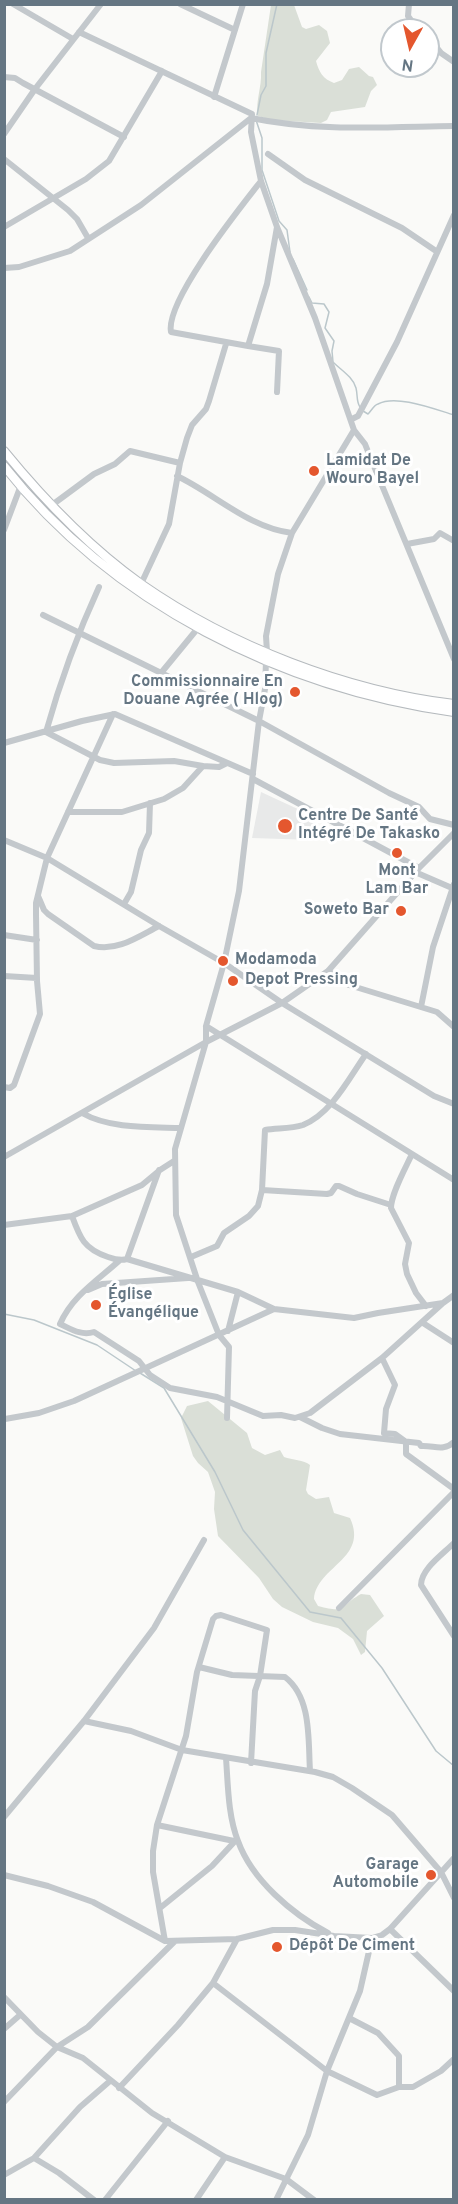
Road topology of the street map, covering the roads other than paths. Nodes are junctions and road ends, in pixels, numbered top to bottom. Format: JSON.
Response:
{"nodes":[{"id":1,"x":13,"y":4,"type":"edge"},
{"id":2,"x":100,"y":4,"type":"edge"},
{"id":3,"x":180,"y":4,"type":"edge"},
{"id":4,"x":243,"y":4,"type":"edge"},
{"id":5,"x":235,"y":30,"type":"junction"},
{"id":6,"x":79,"y":32,"type":"junction"},
{"id":7,"x":73,"y":39,"type":"junction"},
{"id":8,"x":440,"y":52,"type":"edge"},
{"id":9,"x":453,"y":62,"type":"edge"},
{"id":10,"x":162,"y":71,"type":"junction"},
{"id":11,"x":4,"y":77,"type":"edge"},
{"id":12,"x":35,"y":89,"type":"junction"},
{"id":13,"x":214,"y":97,"type":"junction"},
{"id":14,"x":251,"y":118,"type":"junction"},
{"id":15,"x":453,"y":126,"type":"edge"},
{"id":16,"x":4,"y":134,"type":"edge"},
{"id":17,"x":124,"y":136,"type":"junction"},
{"id":18,"x":268,"y":154,"type":"dead end"},
{"id":19,"x":4,"y":159,"type":"edge"},
{"id":20,"x":261,"y":181,"type":"junction"},
{"id":21,"x":52,"y":199,"type":"junction"},
{"id":22,"x":453,"y":215,"type":"edge"},
{"id":23,"x":4,"y":227,"type":"edge"},
{"id":24,"x":277,"y":227,"type":"junction"},
{"id":25,"x":88,"y":238,"type":"junction"},
{"id":26,"x":436,"y":251,"type":"junction"},
{"id":27,"x":4,"y":268,"type":"edge"},
{"id":28,"x":226,"y":344,"type":"junction"},
{"id":29,"x":248,"y":346,"type":"junction"},
{"id":30,"x":277,"y":392,"type":"dead end"},
{"id":31,"x":355,"y":417,"type":"junction"},
{"id":32,"x":354,"y":430,"type":"junction"},
{"id":33,"x":4,"y":451,"type":"edge"},
{"id":34,"x":180,"y":463,"type":"junction"},
{"id":35,"x":4,"y":466,"type":"edge"},
{"id":36,"x":177,"y":476,"type":"junction"},
{"id":37,"x":21,"y":485,"type":"junction"},
{"id":38,"x":52,"y":505,"type":"junction"},
{"id":39,"x":4,"y":531,"type":"edge"},
{"id":40,"x":292,"y":533,"type":"junction"},
{"id":41,"x":453,"y":541,"type":"edge"},
{"id":42,"x":406,"y":544,"type":"junction"},
{"id":43,"x":141,"y":584,"type":"junction"},
{"id":44,"x":99,"y":587,"type":"dead end"},
{"id":45,"x":43,"y":615,"type":"dead end"},
{"id":46,"x":198,"y":628,"type":"junction"},
{"id":47,"x":79,"y":632,"type":"junction"},
{"id":48,"x":267,"y":657,"type":"junction"},
{"id":49,"x":453,"y":658,"type":"edge"},
{"id":50,"x":161,"y":672,"type":"junction"},
{"id":51,"x":453,"y":704,"type":"edge"},
{"id":52,"x":453,"y":712,"type":"edge"},
{"id":53,"x":113,"y":714,"type":"junction"},
{"id":54,"x":259,"y":721,"type":"junction"},
{"id":55,"x":46,"y":732,"type":"junction"},
{"id":56,"x":4,"y":743,"type":"edge"},
{"id":57,"x":92,"y":758,"type":"junction"},
{"id":58,"x":227,"y":763,"type":"junction"},
{"id":59,"x":203,"y":766,"type":"junction"},
{"id":60,"x":253,"y":777,"type":"junction"},
{"id":61,"x":150,"y":803,"type":"junction"},
{"id":62,"x":68,"y":812,"type":"junction"},
{"id":63,"x":453,"y":825,"type":"edge"},
{"id":64,"x":453,"y":833,"type":"edge"},
{"id":65,"x":4,"y":840,"type":"edge"},
{"id":66,"x":47,"y":858,"type":"junction"},
{"id":67,"x":417,"y":870,"type":"junction"},
{"id":68,"x":453,"y":886,"type":"edge"},
{"id":69,"x":38,"y":896,"type":"junction"},
{"id":70,"x":124,"y":904,"type":"junction"},
{"id":71,"x":44,"y":910,"type":"junction"},
{"id":72,"x":36,"y":914,"type":"junction"},
{"id":73,"x":159,"y":926,"type":"junction"},
{"id":74,"x":4,"y":935,"type":"edge"},
{"id":75,"x":37,"y":940,"type":"junction"},
{"id":76,"x":224,"y":963,"type":"junction"},
{"id":77,"x":328,"y":971,"type":"junction"},
{"id":78,"x":4,"y":976,"type":"edge"},
{"id":79,"x":37,"y":978,"type":"junction"},
{"id":80,"x":282,"y":1003,"type":"junction"},
{"id":81,"x":421,"y":1007,"type":"junction"},
{"id":82,"x":206,"y":1026,"type":"junction"},
{"id":83,"x":453,"y":1027,"type":"edge"},
{"id":84,"x":221,"y":1036,"type":"junction"},
{"id":85,"x":206,"y":1042,"type":"junction"},
{"id":86,"x":366,"y":1054,"type":"junction"},
{"id":87,"x":4,"y":1087,"type":"edge"},
{"id":88,"x":331,"y":1104,"type":"junction"},
{"id":89,"x":453,"y":1104,"type":"edge"},
{"id":90,"x":82,"y":1113,"type":"junction"},
{"id":91,"x":181,"y":1128,"type":"junction"},
{"id":92,"x":412,"y":1154,"type":"junction"},
{"id":93,"x":4,"y":1157,"type":"edge"},
{"id":94,"x":174,"y":1161,"type":"junction"},
{"id":95,"x":160,"y":1170,"type":"junction"},
{"id":96,"x":453,"y":1180,"type":"edge"},
{"id":97,"x":262,"y":1190,"type":"junction"},
{"id":98,"x":391,"y":1205,"type":"junction"},
{"id":99,"x":72,"y":1216,"type":"junction"},
{"id":100,"x":4,"y":1225,"type":"edge"},
{"id":101,"x":191,"y":1257,"type":"junction"},
{"id":102,"x":124,"y":1260,"type":"junction"},
{"id":103,"x":194,"y":1280,"type":"junction"},
{"id":104,"x":80,"y":1293,"type":"junction"},
{"id":105,"x":238,"y":1293,"type":"junction"},
{"id":106,"x":453,"y":1295,"type":"edge"},
{"id":107,"x":443,"y":1303,"type":"junction"},
{"id":108,"x":426,"y":1306,"type":"junction"},
{"id":109,"x":274,"y":1309,"type":"junction"},
{"id":110,"x":423,"y":1323,"type":"junction"},
{"id":111,"x":228,"y":1331,"type":"junction"},
{"id":112,"x":219,"y":1335,"type":"junction"},
{"id":113,"x":453,"y":1344,"type":"edge"},
{"id":114,"x":382,"y":1358,"type":"junction"},
{"id":115,"x":145,"y":1368,"type":"junction"},
{"id":116,"x":228,"y":1401,"type":"junction"},
{"id":117,"x":300,"y":1417,"type":"junction"},
{"id":118,"x":227,"y":1418,"type":"dead end"},
{"id":119,"x":5,"y":1419,"type":"edge"},
{"id":120,"x":406,"y":1442,"type":"junction"},
{"id":121,"x":453,"y":1442,"type":"edge"},
{"id":122,"x":453,"y":1490,"type":"edge"},
{"id":123,"x":204,"y":1540,"type":"dead end"},
{"id":124,"x":453,"y":1543,"type":"edge"},
{"id":125,"x":339,"y":1608,"type":"dead end"},
{"id":126,"x":453,"y":1636,"type":"edge"},
{"id":127,"x":199,"y":1667,"type":"junction"},
{"id":128,"x":260,"y":1676,"type":"junction"},
{"id":129,"x":84,"y":1721,"type":"junction"},
{"id":130,"x":182,"y":1750,"type":"junction"},
{"id":131,"x":226,"y":1758,"type":"junction"},
{"id":132,"x":251,"y":1763,"type":"junction"},
{"id":133,"x":310,"y":1771,"type":"junction"},
{"id":134,"x":4,"y":1816,"type":"edge"},
{"id":135,"x":157,"y":1825,"type":"junction"},
{"id":136,"x":235,"y":1840,"type":"junction"},
{"id":137,"x":453,"y":1857,"type":"edge"},
{"id":138,"x":441,"y":1872,"type":"junction"},
{"id":139,"x":4,"y":1875,"type":"edge"},
{"id":140,"x":453,"y":1898,"type":"edge"},
{"id":141,"x":160,"y":1908,"type":"junction"},
{"id":142,"x":390,"y":1929,"type":"junction"},
{"id":143,"x":334,"y":1936,"type":"junction"},
{"id":144,"x":372,"y":1938,"type":"junction"},
{"id":145,"x":237,"y":1939,"type":"junction"},
{"id":146,"x":165,"y":1941,"type":"junction"},
{"id":147,"x":175,"y":1941,"type":"junction"},
{"id":148,"x":213,"y":1983,"type":"junction"},
{"id":149,"x":453,"y":1991,"type":"edge"},
{"id":150,"x":4,"y":1997,"type":"edge"},
{"id":151,"x":20,"y":2014,"type":"junction"},
{"id":152,"x":349,"y":2018,"type":"junction"},
{"id":153,"x":4,"y":2029,"type":"edge"},
{"id":154,"x":57,"y":2047,"type":"junction"},
{"id":155,"x":453,"y":2059,"type":"edge"},
{"id":156,"x":327,"y":2071,"type":"junction"},
{"id":157,"x":110,"y":2081,"type":"junction"},
{"id":158,"x":399,"y":2087,"type":"junction"},
{"id":159,"x":119,"y":2088,"type":"junction"},
{"id":160,"x":4,"y":2102,"type":"edge"},
{"id":161,"x":168,"y":2121,"type":"junction"},
{"id":162,"x":225,"y":2157,"type":"junction"},
{"id":163,"x":34,"y":2158,"type":"junction"},
{"id":164,"x":4,"y":2175,"type":"edge"},
{"id":165,"x":286,"y":2179,"type":"junction"},
{"id":166,"x":94,"y":2199,"type":"edge"},
{"id":167,"x":105,"y":2199,"type":"edge"},
{"id":168,"x":196,"y":2199,"type":"edge"},
{"id":169,"x":276,"y":2199,"type":"edge"},
{"id":170,"x":314,"y":2199,"type":"edge"}],
"edges":[{"from":1,"to":7,"type":"street"},
{"from":2,"to":6,"type":"street"},
{"from":3,"to":5,"type":"street"},
{"from":4,"to":5,"type":"street"},
{"from":5,"to":13,"type":"street"},
{"from":6,"to":7,"type":"street"},
{"from":6,"to":10,"type":"street"},
{"from":7,"to":12,"type":"street"},
{"from":8,"to":9,"type":"street"},
{"from":10,"to":13,"type":"street"},
{"from":10,"to":17,"type":"street"},
{"from":11,"to":12,"type":"street"},
{"from":12,"to":16,"type":"street"},
{"from":12,"to":17,"type":"street"},
{"from":13,"to":14,"type":"street"},
{"from":14,"to":15,"type":"street"},
{"from":14,"to":20,"type":"street"},
{"from":14,"to":25,"type":"street"},
{"from":17,"to":21,"type":"street"},
{"from":18,"to":26,"type":"street"},
{"from":19,"to":21,"type":"street"},
{"from":20,"to":24,"type":"street"},
{"from":20,"to":28,"type":"street"},
{"from":21,"to":23,"type":"street"},
{"from":21,"to":25,"type":"street"},
{"from":22,"to":26,"type":"street"},
{"from":24,"to":29,"type":"street"},
{"from":24,"to":31,"type":"street"},
{"from":25,"to":27,"type":"street"},
{"from":26,"to":31,"type":"street"},
{"from":28,"to":29,"type":"street"},
{"from":28,"to":34,"type":"street"},
{"from":29,"to":30,"type":"street"},
{"from":31,"to":32,"type":"street"},
{"from":32,"to":40,"type":"street"},
{"from":32,"to":42,"type":"street"},
{"from":33,"to":38,"type":"main road"},
{"from":34,"to":36,"type":"street"},
{"from":34,"to":38,"type":"street"},
{"from":35,"to":37,"type":"main road"},
{"from":36,"to":40,"type":"street"},
{"from":36,"to":43,"type":"street"},
{"from":37,"to":39,"type":"street"},
{"from":37,"to":46,"type":"main road"},
{"from":38,"to":43,"type":"main road"},
{"from":40,"to":48,"type":"street"},
{"from":41,"to":42,"type":"street"},
{"from":42,"to":49,"type":"street"},
{"from":43,"to":48,"type":"main road"},
{"from":44,"to":47,"type":"street"},
{"from":45,"to":47,"type":"street"},
{"from":46,"to":48,"type":"main road"},
{"from":46,"to":50,"type":"street"},
{"from":47,"to":50,"type":"street"},
{"from":47,"to":55,"type":"street"},
{"from":48,"to":51,"type":"main road"},
{"from":48,"to":52,"type":"main road"},
{"from":48,"to":54,"type":"street"},
{"from":50,"to":54,"type":"street"},
{"from":53,"to":55,"type":"street"},
{"from":53,"to":57,"type":"street"},
{"from":53,"to":58,"type":"street"},
{"from":54,"to":60,"type":"street"},
{"from":54,"to":63,"type":"street"},
{"from":55,"to":56,"type":"street"},
{"from":55,"to":57,"type":"street"},
{"from":57,"to":59,"type":"street"},
{"from":57,"to":62,"type":"street"},
{"from":58,"to":59,"type":"street"},
{"from":58,"to":60,"type":"street"},
{"from":59,"to":61,"type":"street"},
{"from":60,"to":67,"type":"street"},
{"from":60,"to":76,"type":"street"},
{"from":61,"to":62,"type":"street"},
{"from":61,"to":70,"type":"street"},
{"from":62,"to":66,"type":"street"},
{"from":64,"to":67,"type":"street"},
{"from":65,"to":66,"type":"street"},
{"from":66,"to":69,"type":"street"},
{"from":66,"to":70,"type":"street"},
{"from":67,"to":68,"type":"street"},
{"from":67,"to":77,"type":"street"},
{"from":68,"to":81,"type":"street"},
{"from":69,"to":71,"type":"street"},
{"from":69,"to":72,"type":"street"},
{"from":70,"to":73,"type":"street"},
{"from":71,"to":72,"type":"street"},
{"from":71,"to":73,"type":"street"},
{"from":72,"to":75,"type":"street"},
{"from":73,"to":76,"type":"street"},
{"from":74,"to":75,"type":"street"},
{"from":75,"to":79,"type":"street"},
{"from":76,"to":80,"type":"street"},
{"from":76,"to":82,"type":"street"},
{"from":77,"to":80,"type":"street"},
{"from":77,"to":81,"type":"street"},
{"from":78,"to":79,"type":"street"},
{"from":79,"to":87,"type":"street"},
{"from":80,"to":84,"type":"street"},
{"from":80,"to":86,"type":"street"},
{"from":81,"to":83,"type":"street"},
{"from":82,"to":84,"type":"street"},
{"from":82,"to":85,"type":"street"},
{"from":84,"to":85,"type":"street"},
{"from":84,"to":88,"type":"street"},
{"from":85,"to":90,"type":"street"},
{"from":85,"to":91,"type":"street"},
{"from":86,"to":88,"type":"street"},
{"from":86,"to":89,"type":"street"},
{"from":88,"to":92,"type":"street"},
{"from":88,"to":97,"type":"street"},
{"from":90,"to":91,"type":"street"},
{"from":90,"to":93,"type":"street"},
{"from":91,"to":94,"type":"street"},
{"from":92,"to":96,"type":"street"},
{"from":92,"to":98,"type":"street"},
{"from":94,"to":95,"type":"street"},
{"from":94,"to":101,"type":"street"},
{"from":95,"to":99,"type":"street"},
{"from":95,"to":102,"type":"street"},
{"from":97,"to":98,"type":"street"},
{"from":97,"to":101,"type":"street"},
{"from":98,"to":108,"type":"street"},
{"from":99,"to":100,"type":"street"},
{"from":99,"to":102,"type":"street"},
{"from":101,"to":103,"type":"street"},
{"from":102,"to":103,"type":"street"},
{"from":102,"to":104,"type":"street"},
{"from":103,"to":104,"type":"street"},
{"from":103,"to":105,"type":"street"},
{"from":103,"to":112,"type":"street"},
{"from":104,"to":115,"type":"street"},
{"from":105,"to":109,"type":"street"},
{"from":105,"to":111,"type":"street"},
{"from":106,"to":107,"type":"street"},
{"from":107,"to":108,"type":"street"},
{"from":107,"to":110,"type":"street"},
{"from":108,"to":109,"type":"street"},
{"from":109,"to":111,"type":"street"},
{"from":110,"to":113,"type":"street"},
{"from":110,"to":114,"type":"street"},
{"from":111,"to":112,"type":"street"},
{"from":112,"to":115,"type":"street"},
{"from":112,"to":116,"type":"street"},
{"from":114,"to":117,"type":"street"},
{"from":114,"to":120,"type":"street"},
{"from":115,"to":116,"type":"street"},
{"from":115,"to":119,"type":"street"},
{"from":116,"to":117,"type":"street"},
{"from":116,"to":118,"type":"street"},
{"from":117,"to":120,"type":"street"},
{"from":120,"to":121,"type":"street"},
{"from":120,"to":122,"type":"street"},
{"from":122,"to":125,"type":"street"},
{"from":123,"to":129,"type":"street"},
{"from":124,"to":126,"type":"street"},
{"from":127,"to":128,"type":"street"},
{"from":127,"to":128,"type":"street"},
{"from":127,"to":130,"type":"street"},
{"from":128,"to":132,"type":"street"},
{"from":128,"to":133,"type":"street"},
{"from":129,"to":130,"type":"street"},
{"from":129,"to":134,"type":"street"},
{"from":130,"to":131,"type":"street"},
{"from":130,"to":135,"type":"street"},
{"from":131,"to":132,"type":"street"},
{"from":131,"to":136,"type":"street"},
{"from":132,"to":133,"type":"street"},
{"from":133,"to":138,"type":"street"},
{"from":135,"to":136,"type":"street"},
{"from":135,"to":141,"type":"street"},
{"from":136,"to":141,"type":"street"},
{"from":136,"to":143,"type":"street"},
{"from":137,"to":138,"type":"street"},
{"from":138,"to":140,"type":"street"},
{"from":138,"to":142,"type":"street"},
{"from":139,"to":146,"type":"street"},
{"from":141,"to":146,"type":"street"},
{"from":142,"to":144,"type":"street"},
{"from":142,"to":149,"type":"street"},
{"from":143,"to":144,"type":"street"},
{"from":143,"to":145,"type":"street"},
{"from":144,"to":152,"type":"street"},
{"from":145,"to":147,"type":"street"},
{"from":145,"to":148,"type":"street"},
{"from":146,"to":147,"type":"street"},
{"from":147,"to":154,"type":"street"},
{"from":148,"to":156,"type":"street"},
{"from":148,"to":159,"type":"street"},
{"from":150,"to":151,"type":"street"},
{"from":151,"to":153,"type":"street"},
{"from":151,"to":154,"type":"street"},
{"from":152,"to":156,"type":"street"},
{"from":152,"to":158,"type":"street"},
{"from":154,"to":157,"type":"street"},
{"from":154,"to":160,"type":"street"},
{"from":155,"to":158,"type":"street"},
{"from":156,"to":158,"type":"street"},
{"from":156,"to":165,"type":"street"},
{"from":157,"to":159,"type":"street"},
{"from":157,"to":163,"type":"street"},
{"from":159,"to":161,"type":"street"},
{"from":161,"to":162,"type":"street"},
{"from":161,"to":167,"type":"street"},
{"from":162,"to":165,"type":"street"},
{"from":162,"to":168,"type":"street"},
{"from":163,"to":164,"type":"street"},
{"from":163,"to":166,"type":"street"},
{"from":165,"to":169,"type":"street"},
{"from":165,"to":170,"type":"street"}]}
